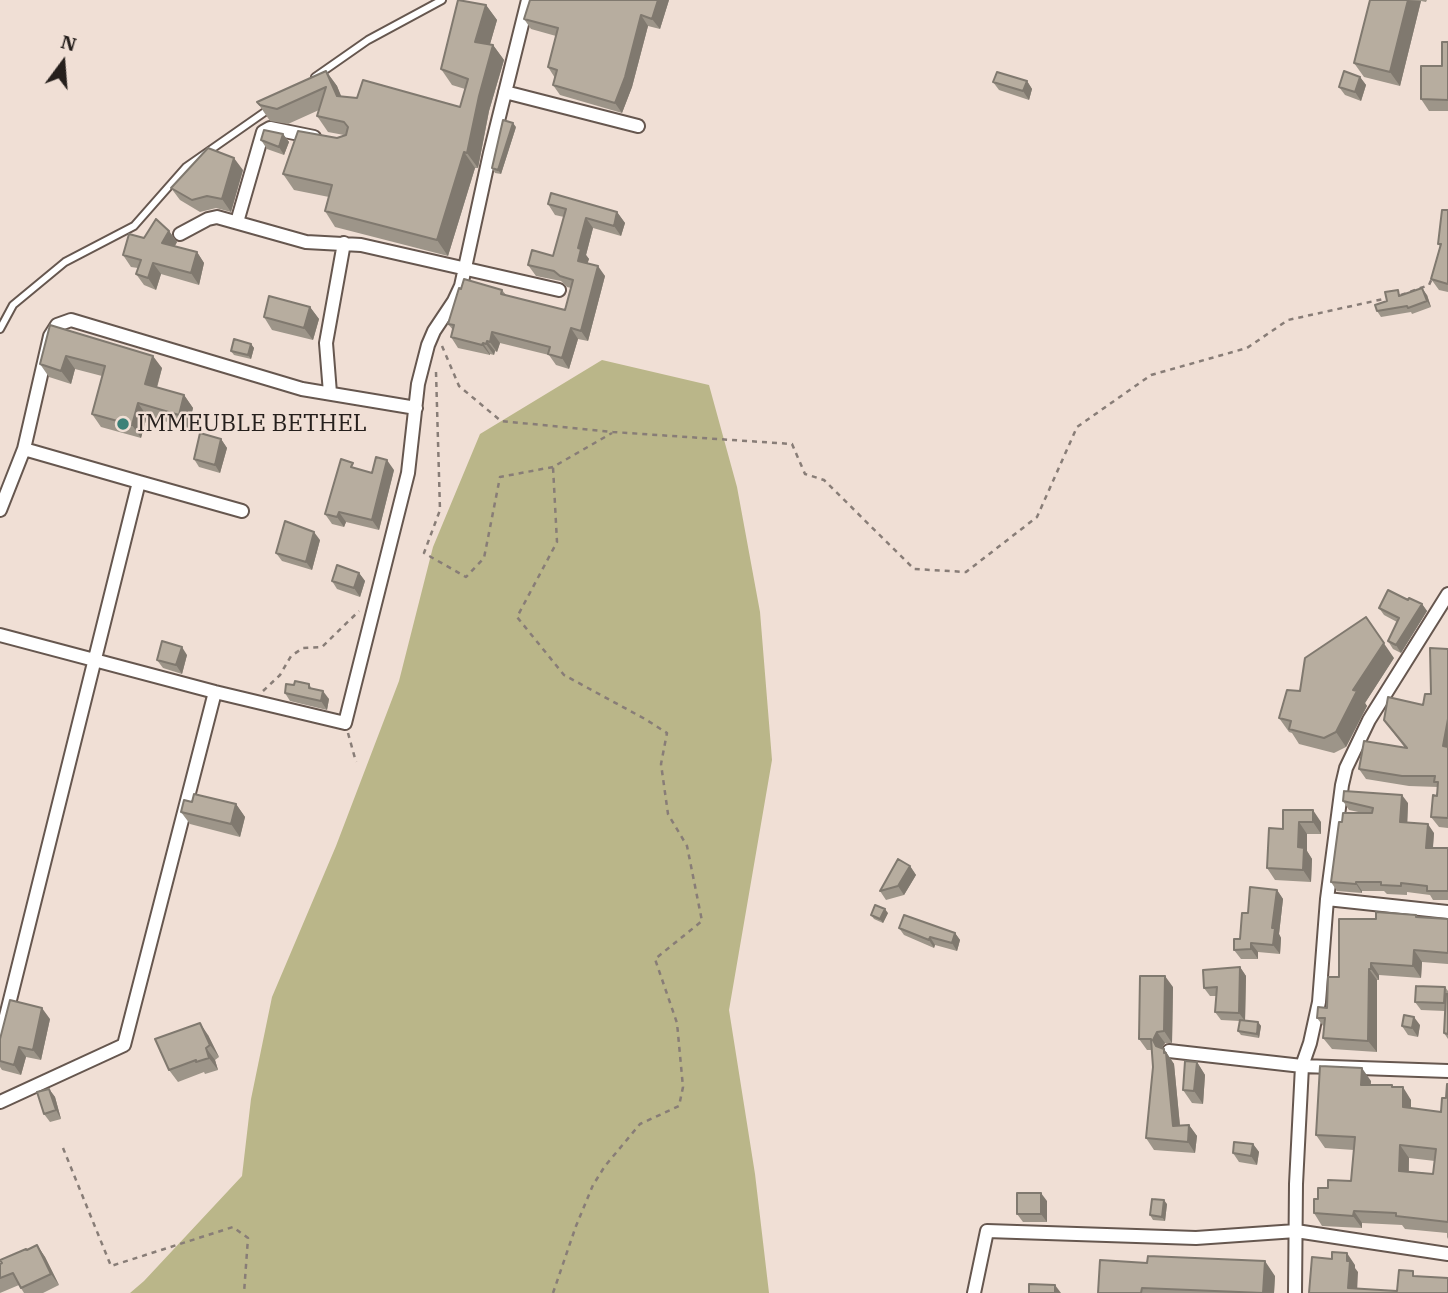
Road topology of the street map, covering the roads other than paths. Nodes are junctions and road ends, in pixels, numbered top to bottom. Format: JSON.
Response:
{"nodes":[{"id":1,"x":442,"y":0,"type":"edge"},
{"id":2,"x":528,"y":0,"type":"edge"},
{"id":3,"x":311,"y":79,"type":"edge"},
{"id":4,"x":505,"y":92,"type":"junction"},
{"id":5,"x":277,"y":103,"type":"edge"},
{"id":6,"x":638,"y":126,"type":"dead end"},
{"id":7,"x":324,"y":139,"type":"edge"},
{"id":8,"x":237,"y":222,"type":"junction"},
{"id":9,"x":180,"y":234,"type":"dead end"},
{"id":10,"x":344,"y":243,"type":"junction"},
{"id":11,"x":465,"y":269,"type":"junction"},
{"id":12,"x":559,"y":290,"type":"dead end"},
{"id":13,"x":0,"y":329,"type":"edge"},
{"id":14,"x":330,"y":393,"type":"junction"},
{"id":15,"x":416,"y":408,"type":"junction"},
{"id":16,"x":24,"y":449,"type":"junction"},
{"id":17,"x":139,"y":482,"type":"junction"},
{"id":18,"x":0,"y":510,"type":"edge"},
{"id":19,"x":242,"y":511,"type":"dead end"},
{"id":20,"x":1448,"y":594,"type":"edge"},
{"id":21,"x":0,"y":635,"type":"edge"},
{"id":22,"x":96,"y":660,"type":"junction"},
{"id":23,"x":215,"y":692,"type":"junction"},
{"id":24,"x":1327,"y":899,"type":"junction"},
{"id":25,"x":1448,"y":912,"type":"edge"},
{"id":26,"x":0,"y":1040,"type":"edge"},
{"id":27,"x":1169,"y":1051,"type":"dead end"},
{"id":28,"x":1302,"y":1066,"type":"junction"},
{"id":29,"x":1448,"y":1071,"type":"edge"},
{"id":30,"x":0,"y":1102,"type":"edge"},
{"id":31,"x":1296,"y":1231,"type":"junction"},
{"id":32,"x":1448,"y":1254,"type":"edge"},
{"id":33,"x":974,"y":1293,"type":"edge"},
{"id":34,"x":1295,"y":1293,"type":"edge"}],
"edges":[{"from":1,"to":3,"type":"lane"},
{"from":2,"to":4,"type":"street"},
{"from":4,"to":6,"type":"street"},
{"from":4,"to":11,"type":"street"},
{"from":5,"to":13,"type":"lane"},
{"from":7,"to":8,"type":"street"},
{"from":8,"to":9,"type":"street"},
{"from":8,"to":10,"type":"street"},
{"from":10,"to":11,"type":"street"},
{"from":10,"to":14,"type":"street"},
{"from":11,"to":12,"type":"street"},
{"from":11,"to":15,"type":"street"},
{"from":14,"to":15,"type":"street"},
{"from":14,"to":16,"type":"street"},
{"from":15,"to":23,"type":"street"},
{"from":16,"to":17,"type":"street"},
{"from":16,"to":18,"type":"street"},
{"from":17,"to":19,"type":"street"},
{"from":17,"to":22,"type":"street"},
{"from":20,"to":24,"type":"street"},
{"from":21,"to":22,"type":"street"},
{"from":22,"to":23,"type":"street"},
{"from":22,"to":26,"type":"street"},
{"from":23,"to":30,"type":"street"},
{"from":24,"to":25,"type":"street"},
{"from":24,"to":28,"type":"street"},
{"from":27,"to":28,"type":"street"},
{"from":28,"to":29,"type":"street"},
{"from":28,"to":31,"type":"street"},
{"from":31,"to":32,"type":"street"},
{"from":31,"to":33,"type":"street"},
{"from":31,"to":34,"type":"street"}]}
